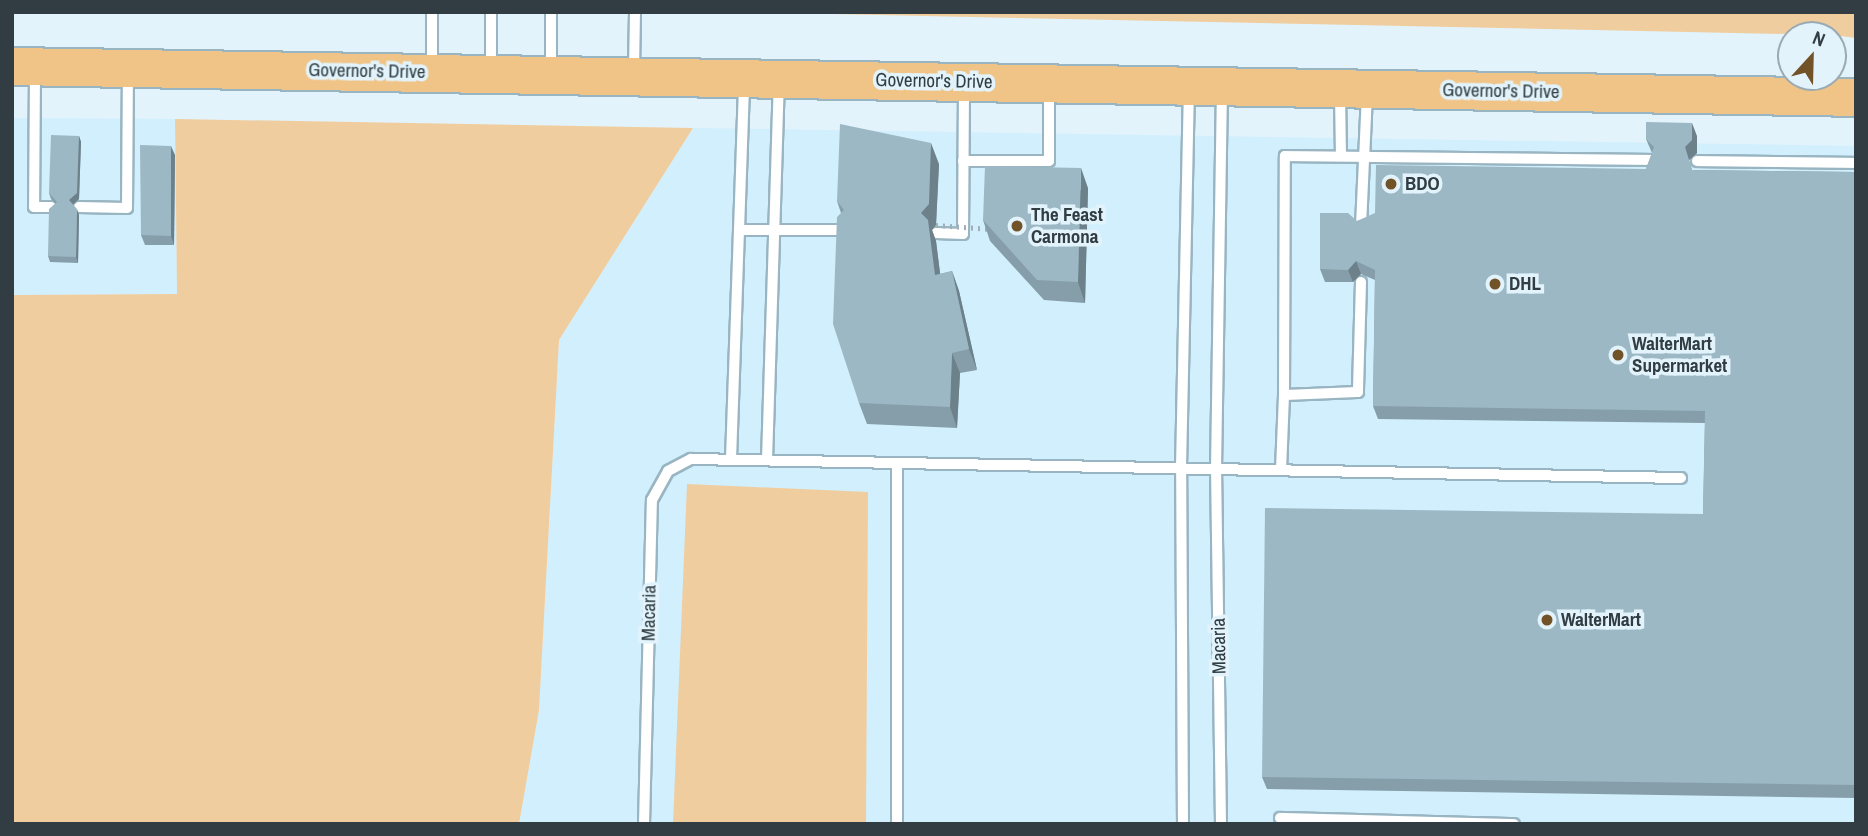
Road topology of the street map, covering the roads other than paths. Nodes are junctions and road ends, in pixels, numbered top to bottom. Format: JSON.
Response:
{"nodes":[{"id":1,"x":432,"y":12,"type":"edge"},
{"id":2,"x":491,"y":12,"type":"edge"},
{"id":3,"x":551,"y":12,"type":"edge"},
{"id":4,"x":635,"y":12,"type":"edge"},
{"id":5,"x":24,"y":66,"type":"edge"},
{"id":6,"x":128,"y":67,"type":"junction"},
{"id":7,"x":431,"y":72,"type":"junction"},
{"id":8,"x":491,"y":73,"type":"junction"},
{"id":9,"x":550,"y":75,"type":"junction"},
{"id":10,"x":634,"y":76,"type":"junction"},
{"id":11,"x":744,"y":78,"type":"junction"},
{"id":12,"x":779,"y":78,"type":"junction"},
{"id":13,"x":964,"y":81,"type":"junction"},
{"id":14,"x":1049,"y":83,"type":"junction"},
{"id":15,"x":1206,"y":85,"type":"junction"},
{"id":16,"x":1354,"y":89,"type":"junction"},
{"id":17,"x":1856,"y":97,"type":"edge"},
{"id":18,"x":1341,"y":156,"type":"junction"},
{"id":19,"x":1365,"y":157,"type":"junction"},
{"id":20,"x":963,"y":160,"type":"junction"},
{"id":21,"x":1651,"y":160,"type":"edge"},
{"id":22,"x":1697,"y":161,"type":"dead end"},
{"id":23,"x":1856,"y":163,"type":"edge"},
{"id":24,"x":51,"y":207,"type":"edge"},
{"id":25,"x":79,"y":207,"type":"edge"},
{"id":26,"x":1361,"y":226,"type":"edge"},
{"id":27,"x":936,"y":229,"type":"road end"},
{"id":28,"x":739,"y":230,"type":"junction"},
{"id":29,"x":775,"y":230,"type":"junction"},
{"id":30,"x":844,"y":230,"type":"edge"},
{"id":31,"x":1361,"y":282,"type":"dead end"},
{"id":32,"x":1284,"y":395,"type":"junction"},
{"id":33,"x":731,"y":459,"type":"junction"},
{"id":34,"x":767,"y":460,"type":"junction"},
{"id":35,"x":897,"y":463,"type":"junction"},
{"id":36,"x":1181,"y":468,"type":"junction"},
{"id":37,"x":1216,"y":469,"type":"junction"},
{"id":38,"x":1281,"y":470,"type":"junction"},
{"id":39,"x":1681,"y":478,"type":"dead end"},
{"id":40,"x":1280,"y":818,"type":"dead end"},
{"id":41,"x":644,"y":824,"type":"edge"},
{"id":42,"x":897,"y":824,"type":"edge"},
{"id":43,"x":1183,"y":824,"type":"edge"},
{"id":44,"x":1221,"y":824,"type":"edge"},
{"id":45,"x":1514,"y":824,"type":"edge"}],
"edges":[{"from":1,"to":7,"type":"lane"},
{"from":2,"to":8,"type":"lane"},
{"from":3,"to":9,"type":"lane"},
{"from":4,"to":10,"type":"lane"},
{"from":5,"to":6,"type":"highway","name":"Governor's Drive"},
{"from":5,"to":24,"type":"lane"},
{"from":6,"to":7,"type":"highway","name":"Governor's Drive"},
{"from":6,"to":25,"type":"lane"},
{"from":7,"to":8,"type":"highway","name":"Governor's Drive"},
{"from":8,"to":9,"type":"highway","name":"Governor's Drive"},
{"from":9,"to":10,"type":"highway","name":"Governor's Drive"},
{"from":10,"to":11,"type":"highway","name":"Governor's Drive"},
{"from":11,"to":12,"type":"highway","name":"Governor's Drive"},
{"from":11,"to":28,"type":"lane"},
{"from":12,"to":13,"type":"highway","name":"Governor's Drive"},
{"from":12,"to":29,"type":"lane"},
{"from":13,"to":14,"type":"highway","name":"Governor's Drive"},
{"from":13,"to":20,"type":"lane"},
{"from":14,"to":15,"type":"highway","name":"Governor's Drive"},
{"from":14,"to":20,"type":"lane"},
{"from":15,"to":16,"type":"highway","name":"Governor's Drive"},
{"from":15,"to":36,"type":"lane"},
{"from":15,"to":37,"type":"lane","name":"Macaria"},
{"from":16,"to":17,"type":"highway","name":"Governor's Drive"},
{"from":16,"to":18,"type":"lane"},
{"from":16,"to":19,"type":"lane"},
{"from":18,"to":19,"type":"lane"},
{"from":18,"to":32,"type":"lane"},
{"from":19,"to":21,"type":"lane"},
{"from":19,"to":26,"type":"lane"},
{"from":20,"to":27,"type":"lane"},
{"from":22,"to":23,"type":"lane"},
{"from":28,"to":29,"type":"lane"},
{"from":28,"to":33,"type":"lane"},
{"from":29,"to":30,"type":"lane"},
{"from":29,"to":34,"type":"lane"},
{"from":31,"to":32,"type":"lane"},
{"from":32,"to":38,"type":"lane"},
{"from":33,"to":34,"type":"lane"},
{"from":33,"to":41,"type":"lane","name":"Macaria"},
{"from":34,"to":35,"type":"lane"},
{"from":35,"to":36,"type":"lane"},
{"from":35,"to":42,"type":"lane"},
{"from":36,"to":37,"type":"lane"},
{"from":36,"to":43,"type":"lane"},
{"from":37,"to":38,"type":"lane"},
{"from":37,"to":44,"type":"lane","name":"Macaria"},
{"from":38,"to":39,"type":"lane"},
{"from":40,"to":45,"type":"lane"}]}
